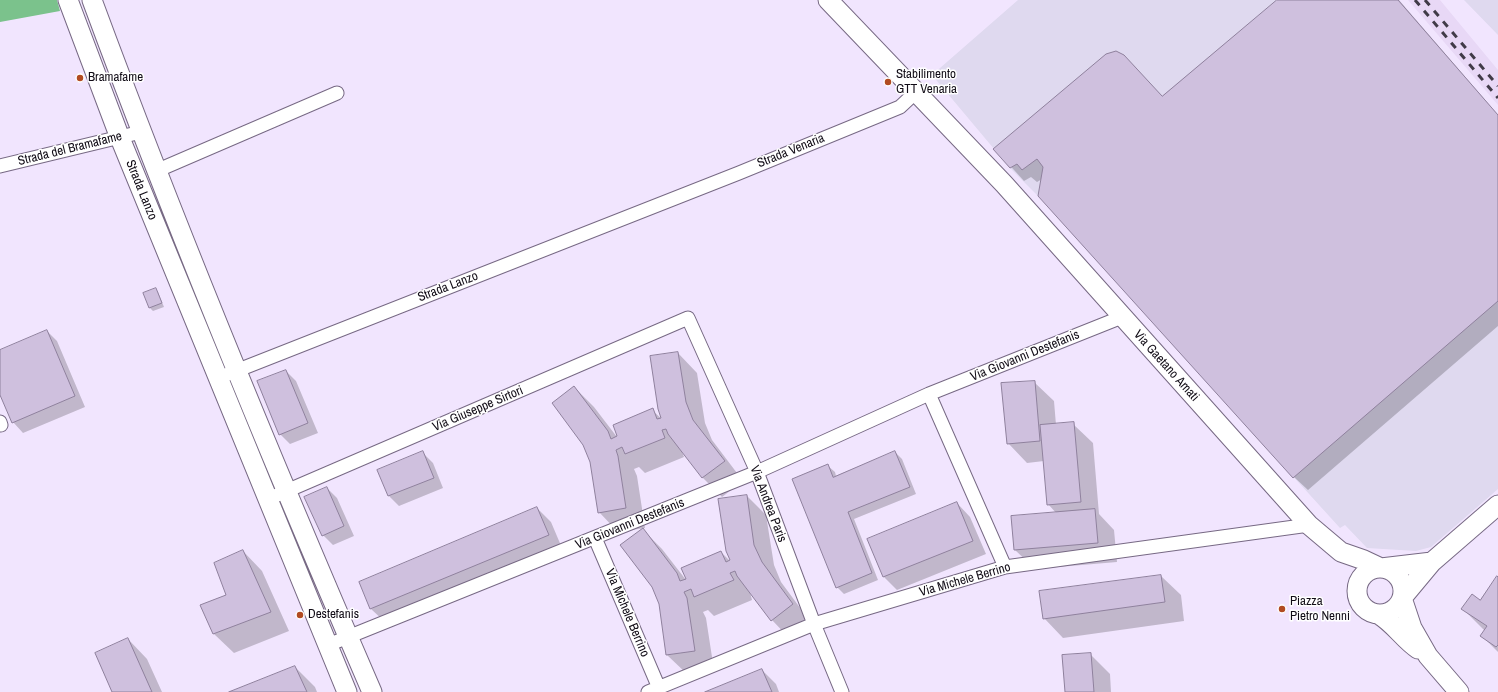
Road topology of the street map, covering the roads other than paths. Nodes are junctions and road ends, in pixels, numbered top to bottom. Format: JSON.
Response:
{"nodes":[{"id":1,"x":68,"y":0,"type":"edge"},
{"id":2,"x":92,"y":0,"type":"edge"},
{"id":3,"x":828,"y":0,"type":"edge"},
{"id":4,"x":916,"y":92,"type":"junction"},
{"id":5,"x":337,"y":94,"type":"dead end"},
{"id":6,"x":141,"y":132,"type":"junction"},
{"id":7,"x":120,"y":138,"type":"junction"},
{"id":8,"x":0,"y":166,"type":"edge"},
{"id":9,"x":156,"y":170,"type":"junction"},
{"id":10,"x":661,"y":203,"type":"joint"},
{"id":11,"x":1122,"y":317,"type":"junction"},
{"id":12,"x":688,"y":318,"type":"joint"},
{"id":13,"x":236,"y":370,"type":"junction"},
{"id":14,"x":218,"y":378,"type":"junction"},
{"id":15,"x":929,"y":394,"type":"junction"},
{"id":16,"x":757,"y":472,"type":"junction"},
{"id":17,"x":287,"y":491,"type":"junction"},
{"id":18,"x":268,"y":499,"type":"junction"},
{"id":19,"x":1498,"y":505,"type":"edge"},
{"id":20,"x":1309,"y":525,"type":"junction"},
{"id":21,"x":594,"y":538,"type":"junction"},
{"id":22,"x":1341,"y":552,"type":"junction"},
{"id":23,"x":1432,"y":562,"type":"junction"},
{"id":24,"x":1005,"y":567,"type":"junction"},
{"id":25,"x":1381,"y":568,"type":"junction"},
{"id":26,"x":1358,"y":584,"type":"junction"},
{"id":27,"x":1402,"y":598,"type":"junction"},
{"id":28,"x":1378,"y":614,"type":"junction"},
{"id":29,"x":814,"y":624,"type":"junction"},
{"id":30,"x":348,"y":637,"type":"junction"},
{"id":31,"x":328,"y":645,"type":"junction"},
{"id":32,"x":1428,"y":656,"type":"junction"},
{"id":33,"x":654,"y":690,"type":"edge"},
{"id":34,"x":347,"y":692,"type":"edge"},
{"id":35,"x":372,"y":692,"type":"edge"},
{"id":36,"x":842,"y":692,"type":"edge"},
{"id":37,"x":1459,"y":692,"type":"edge"}],
"edges":[{"from":1,"to":7,"type":"street","name":"Strada Lanzo"},
{"from":2,"to":6,"type":"street","name":"Strada Lanzo"},
{"from":3,"to":4,"type":"street"},
{"from":4,"to":10,"type":"street","name":"Strada Venaria"},
{"from":4,"to":11,"type":"street","name":"Via Gaetano Amati"},
{"from":5,"to":9,"type":"street","name":"Strada Lanzo"},
{"from":6,"to":7,"type":"street","name":"Strada del Bramafame"},
{"from":6,"to":9,"type":"street","name":"Strada Lanzo"},
{"from":7,"to":8,"type":"street","name":"Strada del Bramafame"},
{"from":7,"to":14,"type":"street","name":"Strada Lanzo"},
{"from":9,"to":13,"type":"street","name":"Strada Lanzo"},
{"from":10,"to":13,"type":"street","name":"Strada Lanzo"},
{"from":11,"to":15,"type":"street","name":"Via Giovanni Destefanis"},
{"from":11,"to":20,"type":"street","name":"Via Gaetano Amati"},
{"from":12,"to":16,"type":"street","name":"Via Andrea Paris"},
{"from":12,"to":17,"type":"street","name":"Via Giuseppe Sirtori"},
{"from":13,"to":14,"type":"street","name":"Strada Lanzo"},
{"from":13,"to":17,"type":"street","name":"Strada Lanzo"},
{"from":14,"to":18,"type":"street","name":"Strada Lanzo"},
{"from":15,"to":16,"type":"street","name":"Via Giovanni Destefanis"},
{"from":15,"to":24,"type":"street"},
{"from":16,"to":21,"type":"street","name":"Via Giovanni Destefanis"},
{"from":16,"to":29,"type":"street","name":"Via Andrea Paris"},
{"from":17,"to":18,"type":"street","name":"Via Giuseppe Sirtori"},
{"from":17,"to":30,"type":"street","name":"Strada Lanzo"},
{"from":18,"to":31,"type":"street","name":"Strada Lanzo"},
{"from":19,"to":23,"type":"street"},
{"from":20,"to":22,"type":"street","name":"Via Gaetano Amati"},
{"from":20,"to":24,"type":"street","name":"Via Michele Berrino"},
{"from":21,"to":30,"type":"street","name":"Via Giovanni Destefanis"},
{"from":21,"to":33,"type":"street","name":"Via Michele Berrino"},
{"from":22,"to":25,"type":"street","name":"Via Gaetano Amati"},
{"from":22,"to":26,"type":"street","name":"Via Gaetano Amati"},
{"from":23,"to":25,"type":"street"},
{"from":23,"to":27,"type":"street"},
{"from":24,"to":29,"type":"street","name":"Via Michele Berrino"},
{"from":25,"to":26,"type":"street"},
{"from":25,"to":27,"type":"street"},
{"from":26,"to":28,"type":"street"},
{"from":27,"to":28,"type":"street"},
{"from":27,"to":32,"type":"street"},
{"from":28,"to":32,"type":"street"},
{"from":29,"to":33,"type":"street","name":"Via Michele Berrino"},
{"from":29,"to":36,"type":"street","name":"Via Andrea Paris"},
{"from":30,"to":31,"type":"street","name":"Via Giovanni Destefanis"},
{"from":30,"to":35,"type":"street","name":"Strada Lanzo"},
{"from":31,"to":34,"type":"street","name":"Strada Lanzo"},
{"from":32,"to":37,"type":"street"}]}
